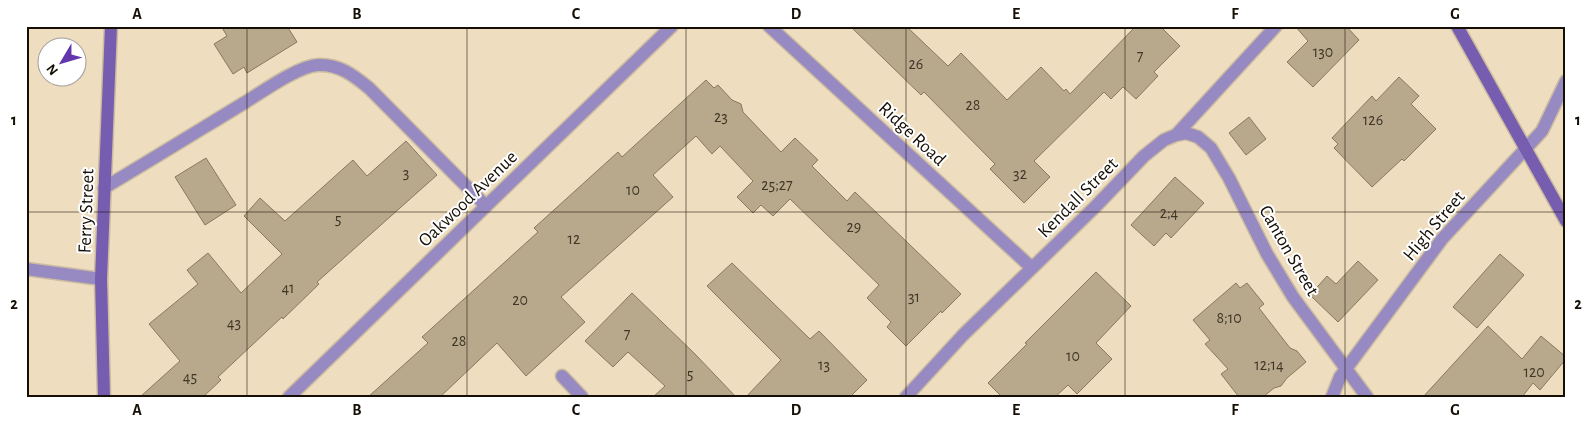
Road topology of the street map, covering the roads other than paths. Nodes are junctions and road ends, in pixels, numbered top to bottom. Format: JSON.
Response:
{"nodes":[{"id":1,"x":111,"y":26,"type":"edge"},
{"id":2,"x":672,"y":26,"type":"edge"},
{"id":3,"x":769,"y":26,"type":"edge"},
{"id":4,"x":1276,"y":26,"type":"edge"},
{"id":5,"x":1457,"y":26,"type":"edge"},
{"id":6,"x":1566,"y":81,"type":"edge"},
{"id":7,"x":1176,"y":135,"type":"junction"},
{"id":8,"x":1525,"y":149,"type":"junction"},
{"id":9,"x":104,"y":188,"type":"junction"},
{"id":10,"x":486,"y":206,"type":"junction"},
{"id":11,"x":1566,"y":221,"type":"edge"},
{"id":12,"x":1032,"y":268,"type":"junction"},
{"id":13,"x":26,"y":269,"type":"edge"},
{"id":14,"x":101,"y":279,"type":"junction"},
{"id":15,"x":1346,"y":368,"type":"junction"},
{"id":16,"x":562,"y":376,"type":"dead end"},
{"id":17,"x":104,"y":397,"type":"edge"},
{"id":18,"x":289,"y":397,"type":"edge"},
{"id":19,"x":582,"y":397,"type":"edge"},
{"id":20,"x":906,"y":397,"type":"edge"},
{"id":21,"x":1332,"y":397,"type":"edge"},
{"id":22,"x":1367,"y":397,"type":"edge"}],
"edges":[{"from":1,"to":9,"type":"street","name":"Ferry Street"},
{"from":2,"to":10,"type":"street","name":"Oakwood Avenue"},
{"from":3,"to":12,"type":"street","name":"Ridge Road"},
{"from":4,"to":7,"type":"street","name":"Kendall Street"},
{"from":5,"to":8,"type":"street"},
{"from":6,"to":8,"type":"street","name":"High Street"},
{"from":7,"to":12,"type":"street","name":"Kendall Street"},
{"from":7,"to":15,"type":"street","name":"Canton Street"},
{"from":8,"to":11,"type":"street"},
{"from":8,"to":15,"type":"street","name":"High Street"},
{"from":9,"to":10,"type":"street"},
{"from":9,"to":14,"type":"street","name":"Ferry Street"},
{"from":10,"to":18,"type":"street","name":"Oakwood Avenue"},
{"from":12,"to":20,"type":"street","name":"Kendall Street"},
{"from":13,"to":14,"type":"street"},
{"from":14,"to":17,"type":"street","name":"Ferry Street"},
{"from":15,"to":21,"type":"street","name":"High Street"},
{"from":15,"to":22,"type":"street","name":"Canton Street"},
{"from":16,"to":19,"type":"street"}]}
